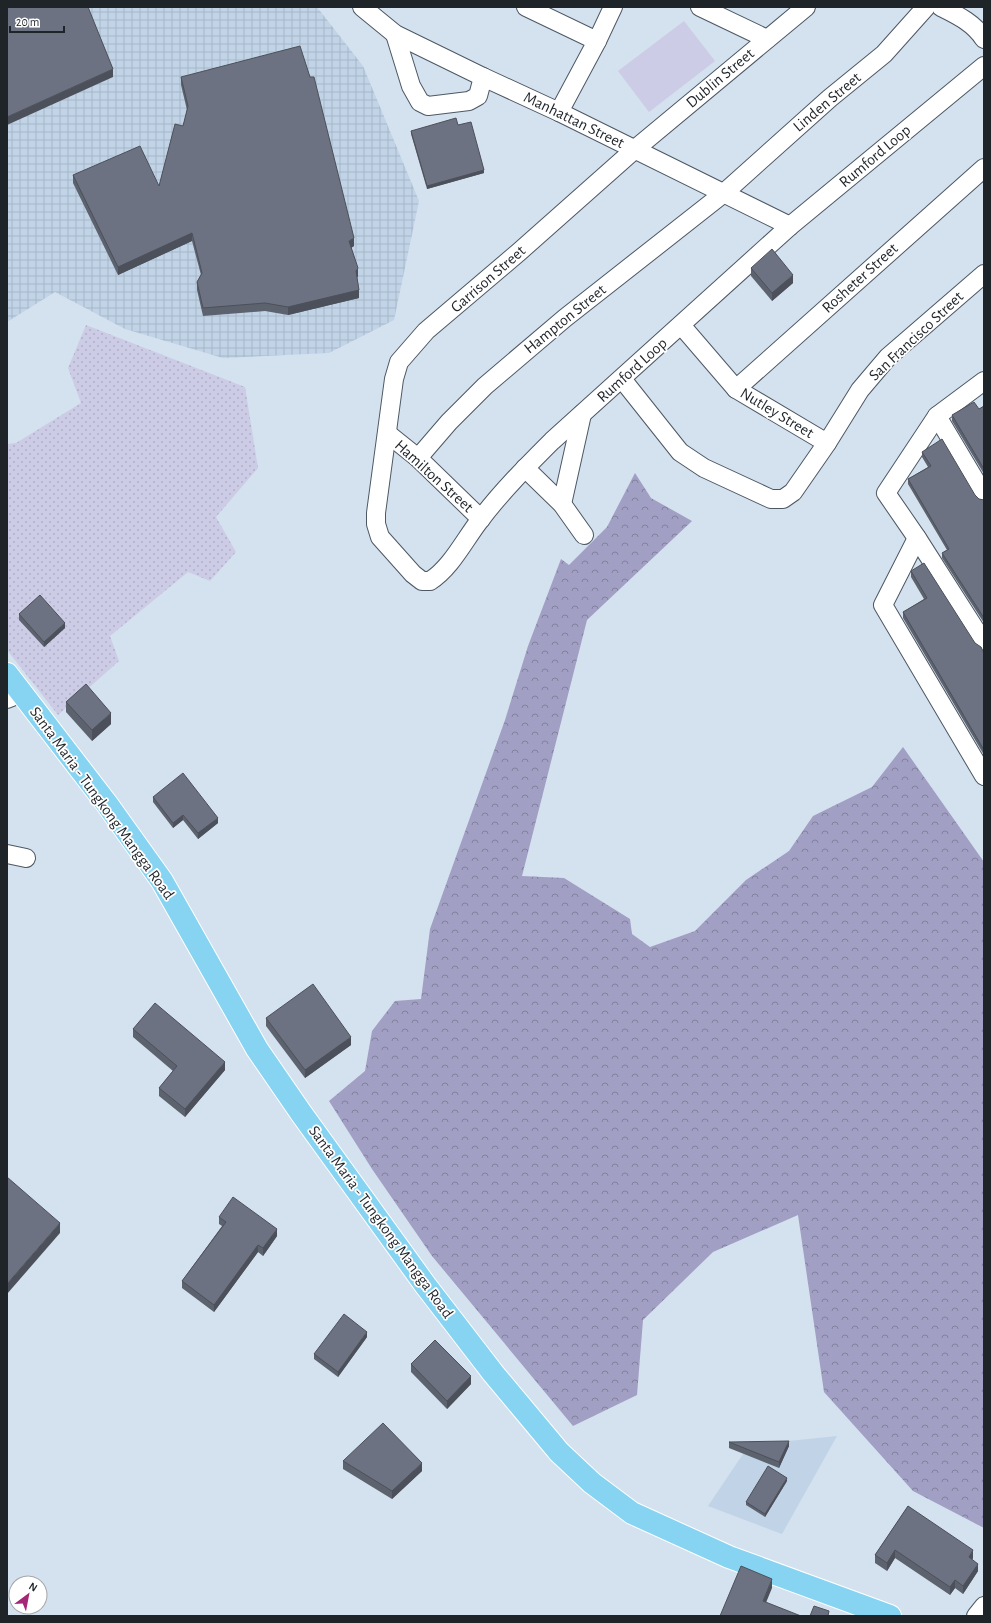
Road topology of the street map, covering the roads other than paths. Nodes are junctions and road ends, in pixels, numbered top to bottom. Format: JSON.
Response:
{"nodes":[{"id":1,"x":362,"y":7,"type":"edge"},
{"id":2,"x":526,"y":7,"type":"edge"},
{"id":3,"x":613,"y":7,"type":"edge"},
{"id":4,"x":700,"y":7,"type":"edge"},
{"id":5,"x":806,"y":7,"type":"edge"},
{"id":6,"x":926,"y":7,"type":"edge"},
{"id":7,"x":941,"y":7,"type":"edge"},
{"id":8,"x":395,"y":34,"type":"junction"},
{"id":9,"x":767,"y":39,"type":"junction"},
{"id":10,"x":984,"y":39,"type":"edge"},
{"id":11,"x":597,"y":41,"type":"junction"},
{"id":12,"x":984,"y":66,"type":"edge"},
{"id":13,"x":483,"y":77,"type":"junction"},
{"id":14,"x":559,"y":112,"type":"junction"},
{"id":15,"x":634,"y":150,"type":"junction"},
{"id":16,"x":984,"y":168,"type":"edge"},
{"id":17,"x":724,"y":193,"type":"junction"},
{"id":18,"x":790,"y":226,"type":"junction"},
{"id":19,"x":984,"y":274,"type":"edge"},
{"id":20,"x":681,"y":325,"type":"junction"},
{"id":21,"x":622,"y":379,"type":"junction"},
{"id":22,"x":984,"y":381,"type":"edge"},
{"id":23,"x":736,"y":389,"type":"junction"},
{"id":24,"x":582,"y":414,"type":"junction"},
{"id":25,"x":937,"y":416,"type":"junction"},
{"id":26,"x":388,"y":434,"type":"junction"},
{"id":27,"x":827,"y":443,"type":"junction"},
{"id":28,"x":418,"y":458,"type":"junction"},
{"id":29,"x":524,"y":468,"type":"junction"},
{"id":30,"x":984,"y":494,"type":"edge"},
{"id":31,"x":562,"y":504,"type":"junction"},
{"id":32,"x":481,"y":519,"type":"junction"},
{"id":33,"x":584,"y":535,"type":"dead end"},
{"id":34,"x":917,"y":538,"type":"junction"},
{"id":35,"x":984,"y":643,"type":"edge"},
{"id":36,"x":7,"y":674,"type":"edge"},
{"id":37,"x":14,"y":696,"type":"edge"},
{"id":38,"x":984,"y":776,"type":"edge"},
{"id":39,"x":7,"y":854,"type":"edge"},
{"id":40,"x":26,"y":858,"type":"dead end"},
{"id":41,"x":984,"y":1606,"type":"edge"},
{"id":42,"x":890,"y":1616,"type":"edge"},
{"id":43,"x":976,"y":1616,"type":"edge"}],
"edges":[{"from":1,"to":8,"type":"street","name":"Manhattan Street"},
{"from":2,"to":11,"type":"street"},
{"from":3,"to":11,"type":"street"},
{"from":4,"to":9,"type":"street"},
{"from":5,"to":9,"type":"street","name":"Dublin Street"},
{"from":6,"to":17,"type":"street","name":"Linden Street"},
{"from":7,"to":10,"type":"street"},
{"from":8,"to":13,"type":"street","name":"Manhattan Street"},
{"from":8,"to":13,"type":"street"},
{"from":9,"to":15,"type":"street","name":"Dublin Street"},
{"from":11,"to":14,"type":"street"},
{"from":12,"to":18,"type":"street","name":"Rumford Loop"},
{"from":13,"to":14,"type":"street","name":"Manhattan Street"},
{"from":14,"to":15,"type":"street","name":"Manhattan Street"},
{"from":15,"to":17,"type":"street","name":"Manhattan Street"},
{"from":15,"to":26,"type":"street","name":"Garrison Street"},
{"from":16,"to":23,"type":"street","name":"Rosheter Street"},
{"from":17,"to":18,"type":"street","name":"Manhattan Street"},
{"from":17,"to":28,"type":"street","name":"Hampton Street"},
{"from":18,"to":20,"type":"street","name":"Rumford Loop"},
{"from":19,"to":27,"type":"street","name":"San Francisco Street"},
{"from":20,"to":21,"type":"street","name":"Rumford Loop"},
{"from":20,"to":23,"type":"street","name":"Nutley Street"},
{"from":21,"to":24,"type":"street","name":"Rumford Loop"},
{"from":21,"to":27,"type":"street","name":"San Francisco Street"},
{"from":22,"to":25,"type":"street"},
{"from":23,"to":27,"type":"street","name":"Nutley Street"},
{"from":24,"to":29,"type":"street","name":"Rumford Loop"},
{"from":24,"to":31,"type":"street"},
{"from":25,"to":30,"type":"street"},
{"from":25,"to":34,"type":"street"},
{"from":26,"to":28,"type":"street","name":"Hamilton Street"},
{"from":26,"to":32,"type":"street","name":"Rumford Loop"},
{"from":28,"to":32,"type":"street","name":"Hamilton Street"},
{"from":29,"to":31,"type":"street"},
{"from":29,"to":32,"type":"street","name":"Rumford Loop"},
{"from":31,"to":33,"type":"street"},
{"from":34,"to":35,"type":"street"},
{"from":34,"to":38,"type":"street"},
{"from":36,"to":37,"type":"main road","name":"Santa Maria - Tungkong Mangga Road"},
{"from":37,"to":42,"type":"main road","name":"Santa Maria - Tungkong Mangga Road"},
{"from":39,"to":40,"type":"street"},
{"from":41,"to":43,"type":"street"}]}
